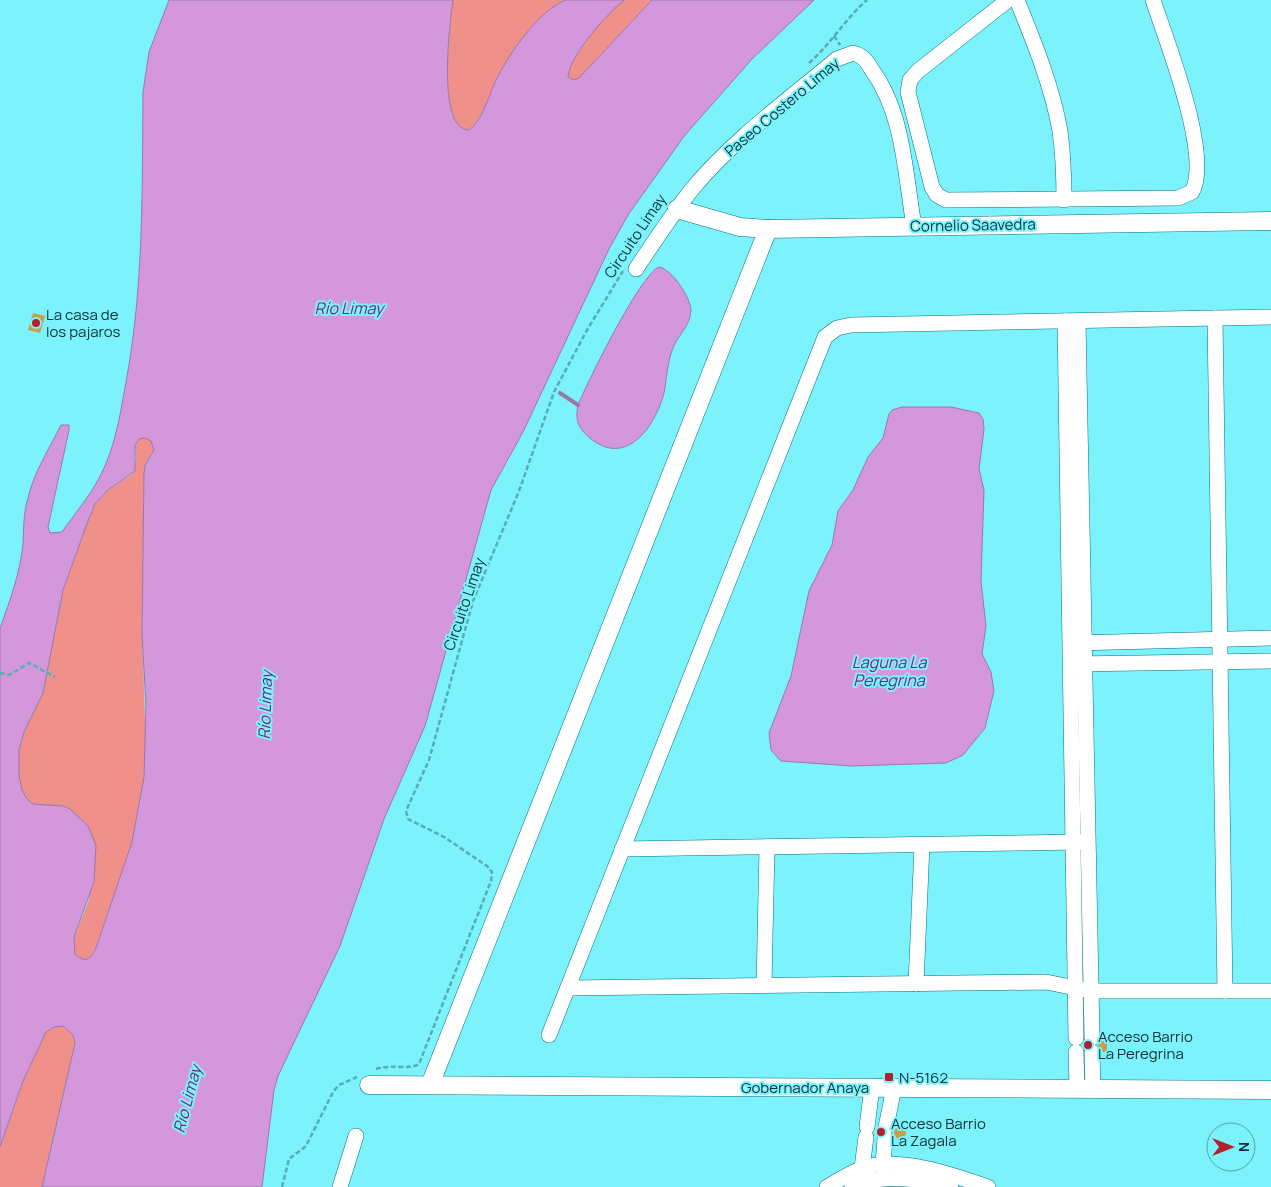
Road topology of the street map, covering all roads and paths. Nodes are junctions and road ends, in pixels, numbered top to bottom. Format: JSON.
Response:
{"nodes":[{"id":1,"x":867,"y":0,"type":"edge"},
{"id":2,"x":1008,"y":0,"type":"edge"},
{"id":3,"x":1017,"y":0,"type":"edge"},
{"id":4,"x":1153,"y":0,"type":"edge"},
{"id":5,"x":808,"y":64,"type":"dead end"},
{"id":6,"x":1064,"y":200,"type":"junction"},
{"id":7,"x":677,"y":209,"type":"junction"},
{"id":8,"x":1271,"y":221,"type":"edge"},
{"id":9,"x":914,"y":226,"type":"junction"},
{"id":10,"x":768,"y":229,"type":"junction"},
{"id":11,"x":631,"y":268,"type":"joint"},
{"id":12,"x":1271,"y":317,"type":"edge"},
{"id":13,"x":1215,"y":318,"type":"junction"},
{"id":14,"x":1071,"y":321,"type":"junction"},
{"id":15,"x":1271,"y":638,"type":"edge"},
{"id":16,"x":1220,"y":640,"type":"junction"},
{"id":17,"x":1077,"y":643,"type":"junction"},
{"id":18,"x":1271,"y":660,"type":"edge"},
{"id":19,"x":1220,"y":661,"type":"junction"},
{"id":20,"x":1077,"y":664,"type":"junction"},
{"id":21,"x":0,"y":673,"type":"edge"},
{"id":22,"x":55,"y":676,"type":"dead end"},
{"id":23,"x":1080,"y":842,"type":"junction"},
{"id":24,"x":922,"y":845,"type":"junction"},
{"id":25,"x":767,"y":847,"type":"junction"},
{"id":26,"x":622,"y":849,"type":"junction"},
{"id":27,"x":916,"y":984,"type":"junction"},
{"id":28,"x":764,"y":985,"type":"junction"},
{"id":29,"x":568,"y":988,"type":"junction"},
{"id":30,"x":1075,"y":988,"type":"junction"},
{"id":31,"x":1091,"y":991,"type":"junction"},
{"id":32,"x":1225,"y":991,"type":"junction"},
{"id":33,"x":1271,"y":991,"type":"edge"},
{"id":34,"x":549,"y":1035,"type":"dead end"},
{"id":35,"x":368,"y":1077,"type":"junction"},
{"id":36,"x":430,"y":1085,"type":"junction"},
{"id":37,"x":872,"y":1088,"type":"junction"},
{"id":38,"x":894,"y":1088,"type":"junction"},
{"id":39,"x":1085,"y":1089,"type":"junction"},
{"id":40,"x":1271,"y":1090,"type":"edge"},
{"id":41,"x":356,"y":1136,"type":"dead end"},
{"id":42,"x":883,"y":1165,"type":"junction"},
{"id":43,"x":862,"y":1168,"type":"junction"},
{"id":44,"x":282,"y":1187,"type":"edge"},
{"id":45,"x":340,"y":1187,"type":"edge"},
{"id":46,"x":827,"y":1187,"type":"edge"},
{"id":47,"x":852,"y":1187,"type":"edge"},
{"id":48,"x":951,"y":1187,"type":"edge"},
{"id":49,"x":988,"y":1187,"type":"edge"}],
"edges":[{"from":1,"to":5,"type":"path"},
{"from":2,"to":6,"type":"street"},
{"from":3,"to":6,"type":"street"},
{"from":4,"to":6,"type":"street"},
{"from":7,"to":9,"type":"street","name":"Paseo Costero Limay"},
{"from":7,"to":10,"type":"street","name":"Cornelio Saavedra"},
{"from":7,"to":11,"type":"street","name":"Paseo Costero Limay"},
{"from":8,"to":9,"type":"street","name":"Cornelio Saavedra"},
{"from":9,"to":10,"type":"street","name":"Cornelio Saavedra"},
{"from":10,"to":36,"type":"street"},
{"from":11,"to":35,"type":"path","name":"Circuito Limay"},
{"from":12,"to":13,"type":"street"},
{"from":13,"to":14,"type":"street"},
{"from":13,"to":16,"type":"street"},
{"from":14,"to":17,"type":"street"},
{"from":14,"to":26,"type":"street"},
{"from":15,"to":16,"type":"street"},
{"from":16,"to":17,"type":"street"},
{"from":16,"to":19,"type":"street"},
{"from":17,"to":20,"type":"street"},
{"from":18,"to":19,"type":"street"},
{"from":19,"to":20,"type":"street"},
{"from":19,"to":32,"type":"street"},
{"from":20,"to":23,"type":"street"},
{"from":21,"to":22,"type":"path"},
{"from":23,"to":24,"type":"street"},
{"from":23,"to":30,"type":"street"},
{"from":23,"to":31,"type":"street"},
{"from":24,"to":25,"type":"street"},
{"from":24,"to":27,"type":"street"},
{"from":25,"to":26,"type":"street"},
{"from":25,"to":28,"type":"street"},
{"from":26,"to":29,"type":"street"},
{"from":27,"to":28,"type":"street"},
{"from":27,"to":30,"type":"street"},
{"from":28,"to":29,"type":"street"},
{"from":29,"to":34,"type":"street"},
{"from":30,"to":31,"type":"street"},
{"from":30,"to":39,"type":"street"},
{"from":31,"to":32,"type":"street"},
{"from":31,"to":39,"type":"street"},
{"from":32,"to":33,"type":"street"},
{"from":35,"to":36,"type":"street","name":"Gobernador Anaya"},
{"from":35,"to":44,"type":"path","name":"Circuito Limay"},
{"from":36,"to":37,"type":"street","name":"Gobernador Anaya"},
{"from":37,"to":38,"type":"street","name":"Gobernador Anaya"},
{"from":37,"to":43,"type":"street"},
{"from":38,"to":39,"type":"street","name":"Gobernador Anaya"},
{"from":38,"to":42,"type":"street"},
{"from":39,"to":40,"type":"street","name":"Gobernador Anaya"},
{"from":41,"to":45,"type":"street"},
{"from":42,"to":43,"type":"street"},
{"from":42,"to":49,"type":"street"},
{"from":43,"to":46,"type":"street"},
{"from":47,"to":48,"type":"street"}]}
